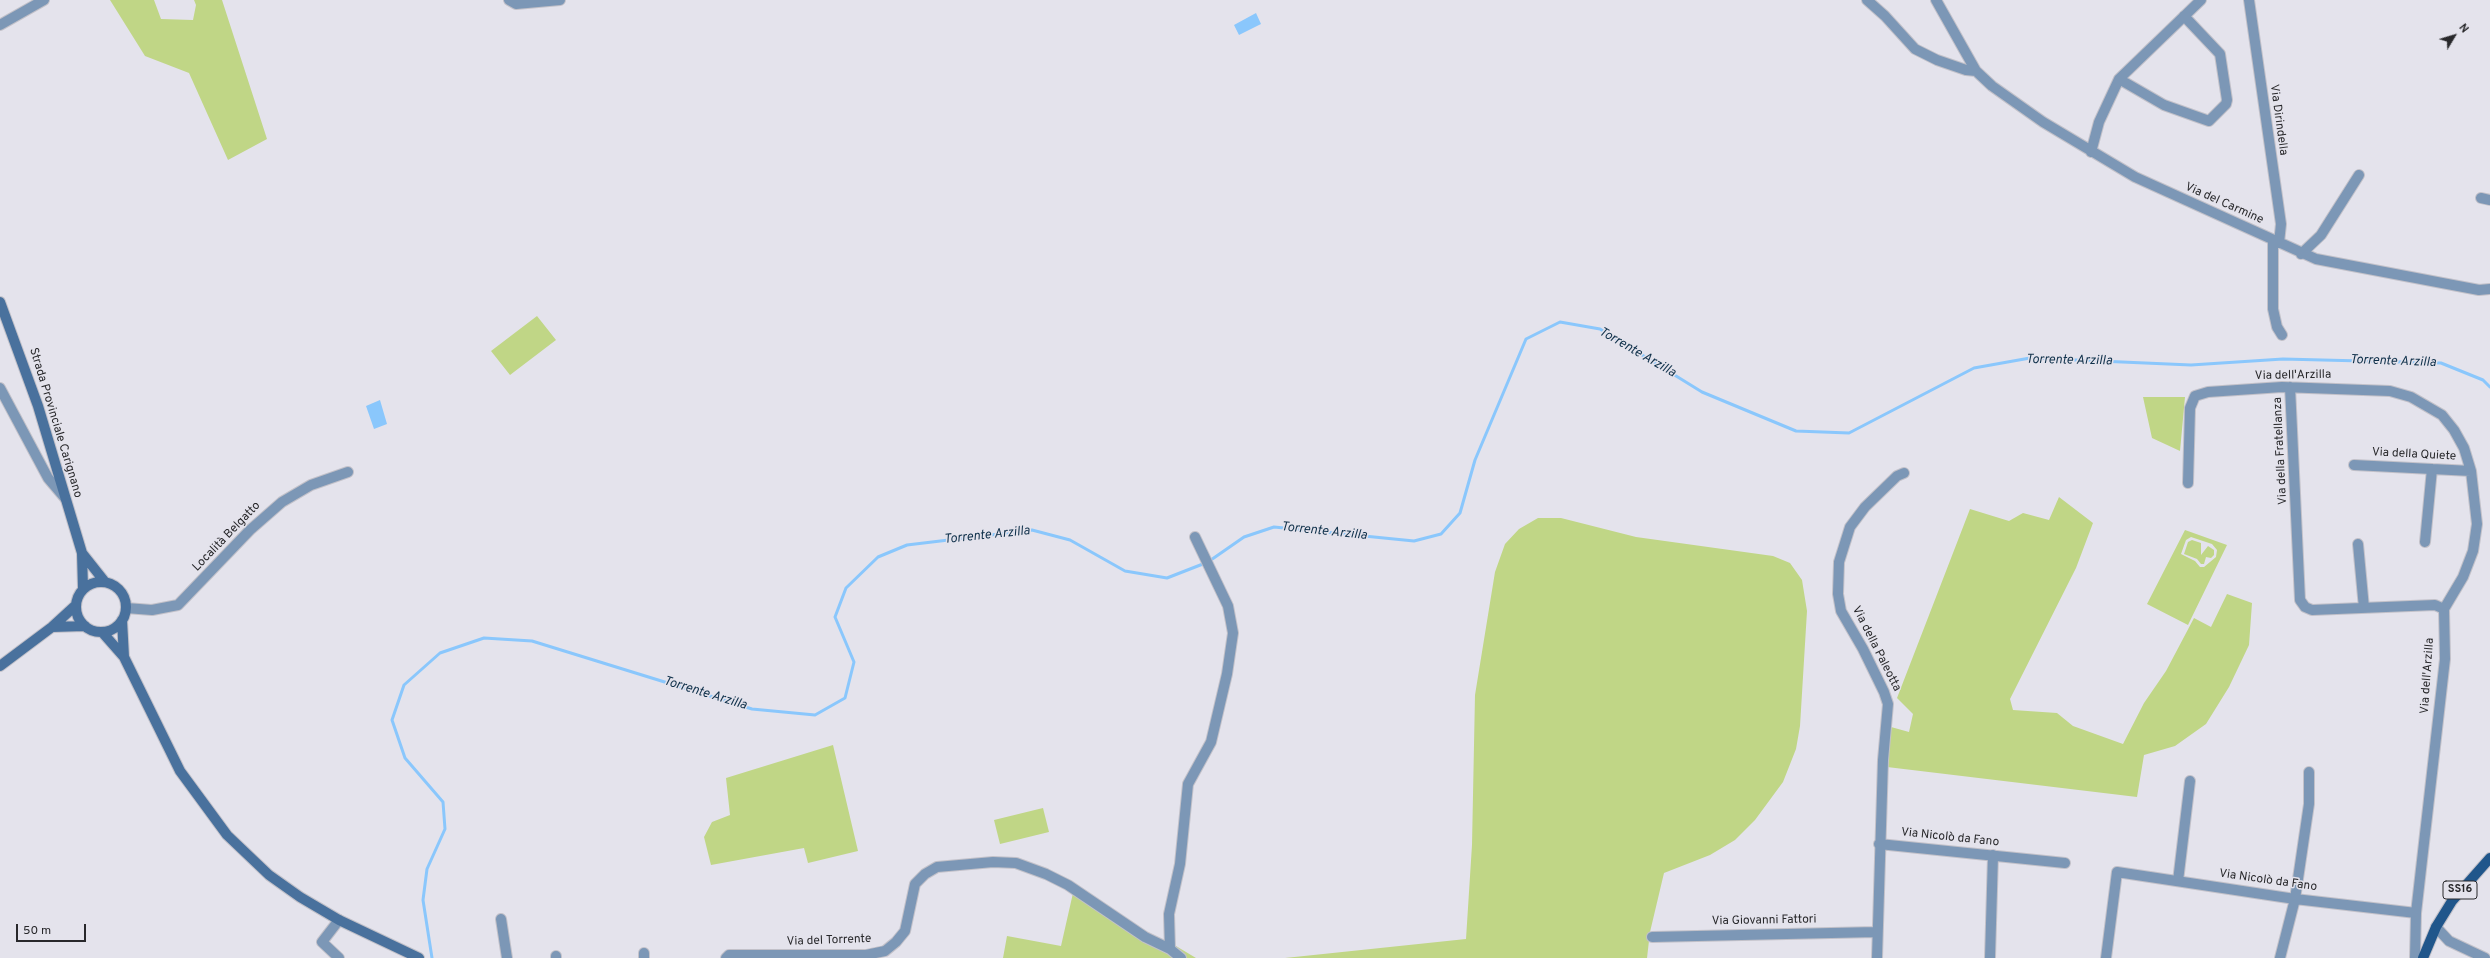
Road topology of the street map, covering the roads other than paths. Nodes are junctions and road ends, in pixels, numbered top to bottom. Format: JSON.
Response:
{"nodes":[{"id":1,"x":44,"y":0,"type":"edge"},
{"id":2,"x":509,"y":0,"type":"edge"},
{"id":3,"x":560,"y":0,"type":"edge"},
{"id":4,"x":1867,"y":0,"type":"edge"},
{"id":5,"x":1936,"y":0,"type":"edge"},
{"id":6,"x":2202,"y":0,"type":"edge"},
{"id":7,"x":2249,"y":0,"type":"edge"},
{"id":8,"x":2184,"y":16,"type":"junction"},
{"id":9,"x":0,"y":25,"type":"edge"},
{"id":10,"x":1976,"y":71,"type":"junction"},
{"id":11,"x":2119,"y":79,"type":"junction"},
{"id":12,"x":2091,"y":152,"type":"junction"},
{"id":13,"x":2359,"y":175,"type":"dead end"},
{"id":14,"x":2321,"y":235,"type":"junction"},
{"id":15,"x":2276,"y":242,"type":"junction"},
{"id":16,"x":2302,"y":254,"type":"junction"},
{"id":17,"x":2316,"y":259,"type":"junction"},
{"id":18,"x":2490,"y":289,"type":"edge"},
{"id":19,"x":0,"y":302,"type":"edge"},
{"id":20,"x":2282,"y":335,"type":"dead end"},
{"id":21,"x":2290,"y":387,"type":"junction"},
{"id":22,"x":0,"y":388,"type":"edge"},
{"id":23,"x":2354,"y":465,"type":"dead end"},
{"id":24,"x":2432,"y":469,"type":"junction"},
{"id":25,"x":2472,"y":471,"type":"junction"},
{"id":26,"x":348,"y":472,"type":"dead end"},
{"id":27,"x":1904,"y":473,"type":"dead end"},
{"id":28,"x":2188,"y":483,"type":"dead end"},
{"id":29,"x":65,"y":498,"type":"junction"},
{"id":30,"x":1195,"y":537,"type":"dead end"},
{"id":31,"x":2425,"y":542,"type":"dead end"},
{"id":32,"x":2358,"y":544,"type":"dead end"},
{"id":33,"x":82,"y":553,"type":"junction"},
{"id":34,"x":106,"y":582,"type":"junction"},
{"id":35,"x":83,"y":589,"type":"junction"},
{"id":36,"x":76,"y":605,"type":"junction"},
{"id":37,"x":126,"y":608,"type":"junction"},
{"id":38,"x":2364,"y":608,"type":"junction"},
{"id":39,"x":2444,"y":609,"type":"junction"},
{"id":40,"x":122,"y":620,"type":"junction"},
{"id":41,"x":85,"y":626,"type":"junction"},
{"id":42,"x":52,"y":627,"type":"junction"},
{"id":43,"x":102,"y":632,"type":"junction"},
{"id":44,"x":124,"y":657,"type":"junction"},
{"id":45,"x":0,"y":666,"type":"edge"},
{"id":46,"x":2309,"y":772,"type":"dead end"},
{"id":47,"x":2190,"y":781,"type":"dead end"},
{"id":48,"x":1879,"y":844,"type":"junction"},
{"id":49,"x":1994,"y":855,"type":"junction"},
{"id":50,"x":2490,"y":858,"type":"edge"},
{"id":51,"x":2065,"y":863,"type":"dead end"},
{"id":52,"x":2178,"y":881,"type":"junction"},
{"id":53,"x":2295,"y":898,"type":"junction"},
{"id":54,"x":2416,"y":913,"type":"junction"},
{"id":55,"x":501,"y":919,"type":"dead end"},
{"id":56,"x":339,"y":920,"type":"junction"},
{"id":57,"x":2436,"y":927,"type":"junction"},
{"id":58,"x":1876,"y":932,"type":"junction"},
{"id":59,"x":1652,"y":937,"type":"dead end"},
{"id":60,"x":2449,"y":941,"type":"junction"},
{"id":61,"x":2428,"y":944,"type":"junction"},
{"id":62,"x":1170,"y":949,"type":"junction"},
{"id":63,"x":339,"y":958,"type":"edge"},
{"id":64,"x":419,"y":958,"type":"edge"},
{"id":65,"x":507,"y":958,"type":"edge"},
{"id":66,"x":726,"y":958,"type":"edge"},
{"id":67,"x":1180,"y":958,"type":"edge"},
{"id":68,"x":1877,"y":958,"type":"edge"},
{"id":69,"x":1990,"y":958,"type":"edge"},
{"id":70,"x":2106,"y":958,"type":"edge"},
{"id":71,"x":2280,"y":958,"type":"edge"},
{"id":72,"x":2415,"y":958,"type":"edge"},
{"id":73,"x":2423,"y":958,"type":"edge"},
{"id":74,"x":2485,"y":958,"type":"edge"}],
"edges":[{"from":1,"to":9,"type":"street"},
{"from":2,"to":3,"type":"street"},
{"from":4,"to":10,"type":"street"},
{"from":5,"to":10,"type":"street"},
{"from":6,"to":8,"type":"street"},
{"from":7,"to":15,"type":"street","name":"Via Dirindella"},
{"from":8,"to":11,"type":"street"},
{"from":8,"to":11,"type":"street"},
{"from":10,"to":12,"type":"street","name":"Via del Carmine"},
{"from":11,"to":12,"type":"street"},
{"from":12,"to":15,"type":"street","name":"Via del Carmine"},
{"from":13,"to":14,"type":"street"},
{"from":14,"to":16,"type":"street"},
{"from":14,"to":17,"type":"street"},
{"from":15,"to":16,"type":"street","name":"Via del Carmine"},
{"from":15,"to":20,"type":"street","name":"Via Dirindella"},
{"from":16,"to":17,"type":"street","name":"Via del Carmine"},
{"from":17,"to":18,"type":"street","name":"Via del Carmine"},
{"from":19,"to":29,"type":"main road","name":"Strada Provinciale Carignano"},
{"from":21,"to":25,"type":"street","name":"Via dell'Arzilla"},
{"from":21,"to":28,"type":"street","name":"Via dell'Arzilla"},
{"from":21,"to":38,"type":"street","name":"Via della Fratellanza"},
{"from":22,"to":29,"type":"street"},
{"from":23,"to":24,"type":"street","name":"Via della Quiete"},
{"from":24,"to":25,"type":"street","name":"Via della Quiete"},
{"from":24,"to":31,"type":"street"},
{"from":25,"to":39,"type":"street","name":"Via dell'Arzilla"},
{"from":26,"to":37,"type":"street","name":"Località Belgatto"},
{"from":27,"to":48,"type":"street","name":"Via della Paleotta"},
{"from":29,"to":33,"type":"main road","name":"Strada Provinciale Carignano"},
{"from":30,"to":62,"type":"street"},
{"from":32,"to":38,"type":"street"},
{"from":33,"to":34,"type":"main road","name":"Strada Provinciale Carignano"},
{"from":33,"to":35,"type":"main road","name":"Strada Provinciale Carignano"},
{"from":34,"to":35,"type":"main road"},
{"from":34,"to":37,"type":"main road","name":"Strada Provinciale Carignano"},
{"from":35,"to":36,"type":"main road","name":"Strada Provinciale Carignano"},
{"from":36,"to":41,"type":"main road"},
{"from":36,"to":42,"type":"main road"},
{"from":37,"to":40,"type":"main road"},
{"from":38,"to":39,"type":"street"},
{"from":39,"to":54,"type":"street","name":"Via dell'Arzilla"},
{"from":40,"to":43,"type":"main road"},
{"from":40,"to":44,"type":"main road"},
{"from":41,"to":42,"type":"main road"},
{"from":41,"to":43,"type":"main road"},
{"from":42,"to":45,"type":"main road"},
{"from":43,"to":44,"type":"main road"},
{"from":44,"to":56,"type":"main road"},
{"from":46,"to":53,"type":"street"},
{"from":47,"to":52,"type":"street"},
{"from":48,"to":49,"type":"street","name":"Via Nicolò da Fano"},
{"from":48,"to":58,"type":"street","name":"Via della Paleotta"},
{"from":49,"to":51,"type":"street","name":"Via Nicolò da Fano"},
{"from":49,"to":69,"type":"street"},
{"from":50,"to":57,"type":"main road","number":"SS16"},
{"from":52,"to":53,"type":"street","name":"Via Nicolò da Fano"},
{"from":52,"to":70,"type":"street","name":"Via Nicolò da Fano"},
{"from":53,"to":54,"type":"street","name":"Via Nicolò da Fano"},
{"from":53,"to":71,"type":"street"},
{"from":54,"to":72,"type":"street","name":"Via dell'Arzilla"},
{"from":55,"to":65,"type":"street"},
{"from":56,"to":63,"type":"street"},
{"from":56,"to":64,"type":"main road"},
{"from":57,"to":60,"type":"street"},
{"from":57,"to":61,"type":"main road","number":"SS16"},
{"from":58,"to":59,"type":"street","name":"Via Giovanni Fattori"},
{"from":58,"to":68,"type":"street","name":"Via della Paleotta"},
{"from":60,"to":61,"type":"street"},
{"from":60,"to":74,"type":"street"},
{"from":61,"to":73,"type":"main road","number":"SS16"},
{"from":62,"to":66,"type":"street","name":"Via del Torrente"},
{"from":62,"to":67,"type":"street","name":"Via del Torrente"}]}
